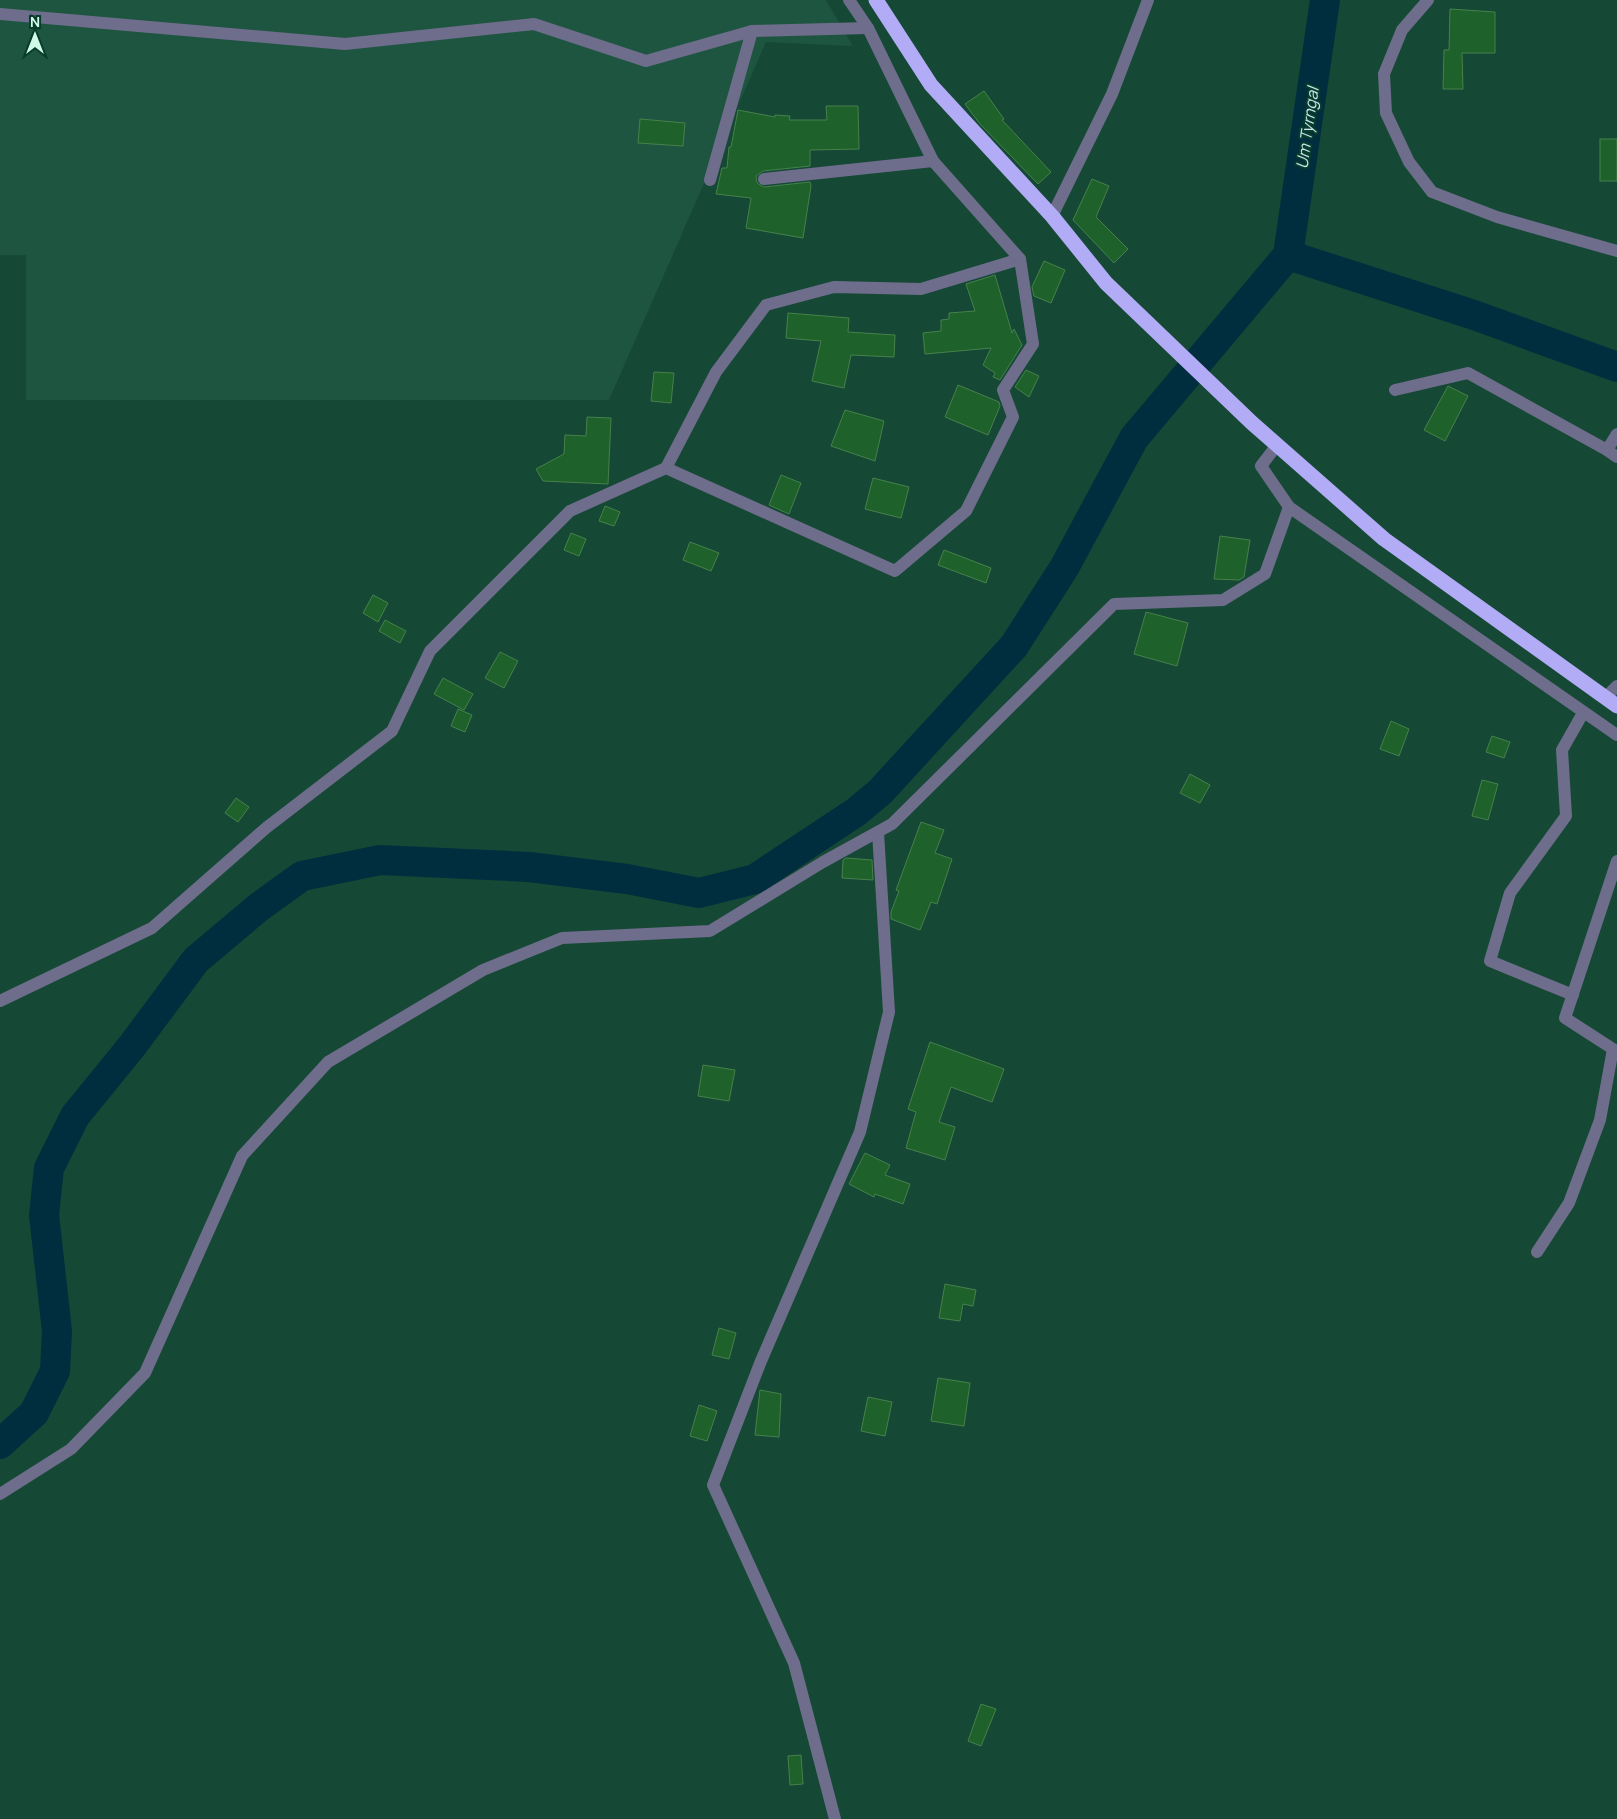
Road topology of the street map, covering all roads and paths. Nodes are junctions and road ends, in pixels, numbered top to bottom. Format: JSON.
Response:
{"nodes":[{"id":1,"x":849,"y":0,"type":"edge"},
{"id":2,"x":876,"y":0,"type":"edge"},
{"id":3,"x":1148,"y":0,"type":"edge"},
{"id":4,"x":1440,"y":0,"type":"edge"},
{"id":5,"x":1426,"y":2,"type":"edge"},
{"id":6,"x":0,"y":14,"type":"edge"},
{"id":7,"x":868,"y":28,"type":"junction"},
{"id":8,"x":752,"y":31,"type":"junction"},
{"id":9,"x":933,"y":160,"type":"junction"},
{"id":10,"x":764,"y":179,"type":"dead end"},
{"id":11,"x":710,"y":180,"type":"dead end"},
{"id":12,"x":1052,"y":216,"type":"junction"},
{"id":13,"x":1617,"y":251,"type":"edge"},
{"id":14,"x":1020,"y":259,"type":"junction"},
{"id":15,"x":1395,"y":390,"type":"dead end"},
{"id":16,"x":1617,"y":434,"type":"edge"},
{"id":17,"x":1277,"y":445,"type":"junction"},
{"id":18,"x":1612,"y":453,"type":"edge"},
{"id":19,"x":666,"y":468,"type":"junction"},
{"id":20,"x":1290,"y":507,"type":"junction"},
{"id":21,"x":1617,"y":686,"type":"edge"},
{"id":22,"x":1611,"y":702,"type":"edge"},
{"id":23,"x":1583,"y":713,"type":"junction"},
{"id":24,"x":1617,"y":734,"type":"edge"},
{"id":25,"x":878,"y":832,"type":"junction"},
{"id":26,"x":1617,"y":861,"type":"edge"},
{"id":27,"x":1573,"y":995,"type":"junction"},
{"id":28,"x":0,"y":1001,"type":"edge"},
{"id":29,"x":1537,"y":1252,"type":"dead end"},
{"id":30,"x":0,"y":1494,"type":"edge"},
{"id":31,"x":835,"y":1819,"type":"edge"}],
"edges":[{"from":1,"to":7,"type":"street"},
{"from":2,"to":12,"type":"highway"},
{"from":3,"to":12,"type":"street"},
{"from":4,"to":5,"type":"street"},
{"from":5,"to":13,"type":"street"},
{"from":6,"to":8,"type":"street"},
{"from":7,"to":8,"type":"street"},
{"from":7,"to":9,"type":"street"},
{"from":8,"to":11,"type":"street"},
{"from":9,"to":10,"type":"street"},
{"from":9,"to":14,"type":"street"},
{"from":12,"to":17,"type":"highway"},
{"from":14,"to":19,"type":"street"},
{"from":14,"to":19,"type":"street"},
{"from":15,"to":18,"type":"street"},
{"from":16,"to":18,"type":"street"},
{"from":17,"to":20,"type":"street"},
{"from":17,"to":22,"type":"highway"},
{"from":19,"to":28,"type":"street"},
{"from":20,"to":23,"type":"street"},
{"from":20,"to":25,"type":"street"},
{"from":21,"to":22,"type":"street"},
{"from":23,"to":24,"type":"street"},
{"from":23,"to":27,"type":"street"},
{"from":25,"to":30,"type":"street"},
{"from":25,"to":31,"type":"street"},
{"from":26,"to":27,"type":"street"},
{"from":27,"to":29,"type":"street"}]}
